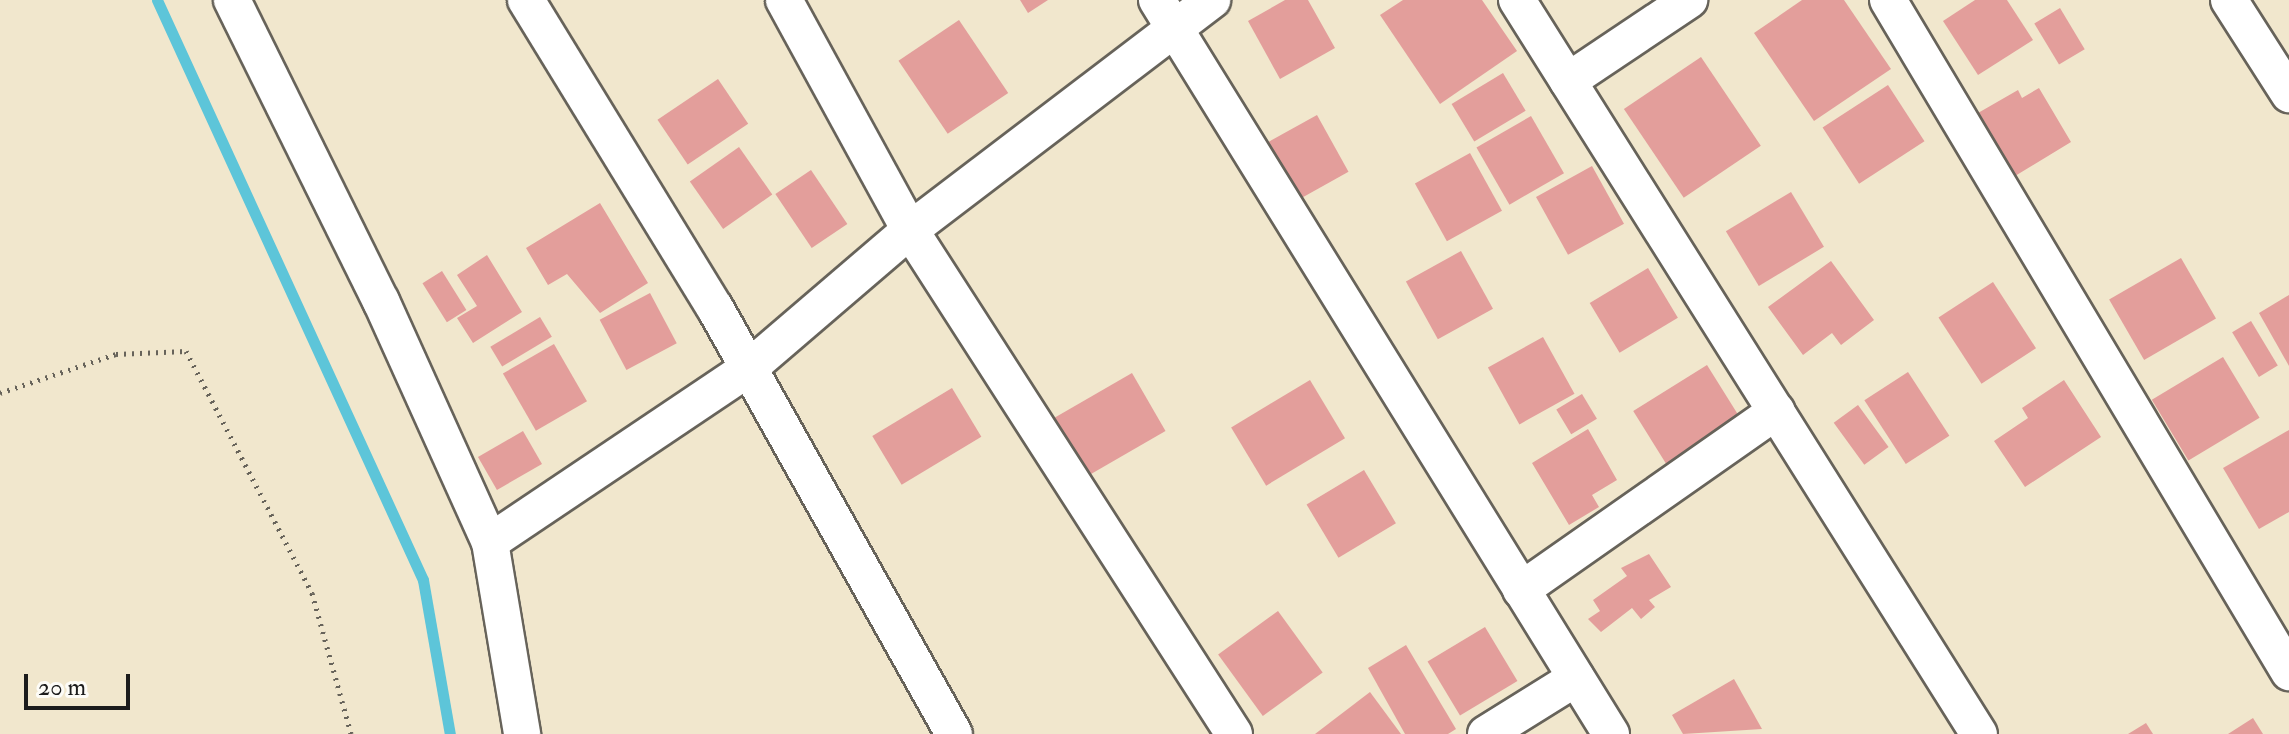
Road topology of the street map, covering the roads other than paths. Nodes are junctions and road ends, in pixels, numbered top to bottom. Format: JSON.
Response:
{"nodes":[{"id":1,"x":232,"y":0,"type":"edge"},
{"id":2,"x":526,"y":0,"type":"edge"},
{"id":3,"x":784,"y":0,"type":"edge"},
{"id":4,"x":1212,"y":0,"type":"edge"},
{"id":5,"x":1517,"y":0,"type":"edge"},
{"id":6,"x":1689,"y":0,"type":"edge"},
{"id":7,"x":1888,"y":0,"type":"edge"},
{"id":8,"x":2229,"y":0,"type":"edge"},
{"id":9,"x":1166,"y":14,"type":"edge"},
{"id":10,"x":1568,"y":81,"type":"junction"},
{"id":11,"x":2289,"y":94,"type":"edge"},
{"id":12,"x":910,"y":230,"type":"junction"},
{"id":13,"x":749,"y":368,"type":"junction"},
{"id":14,"x":1777,"y":411,"type":"junction"},
{"id":15,"x":490,"y":542,"type":"junction"},
{"id":16,"x":1521,"y":590,"type":"junction"},
{"id":17,"x":2289,"y":672,"type":"edge"},
{"id":18,"x":1576,"y":678,"type":"junction"},
{"id":19,"x":522,"y":734,"type":"edge"},
{"id":20,"x":954,"y":734,"type":"edge"},
{"id":21,"x":1234,"y":734,"type":"edge"},
{"id":22,"x":1486,"y":734,"type":"edge"},
{"id":23,"x":1611,"y":734,"type":"edge"},
{"id":24,"x":1979,"y":734,"type":"edge"}],
"edges":[{"from":1,"to":15,"type":"street"},
{"from":2,"to":13,"type":"street"},
{"from":3,"to":12,"type":"street"},
{"from":4,"to":9,"type":"street"},
{"from":5,"to":10,"type":"street"},
{"from":6,"to":10,"type":"street"},
{"from":7,"to":17,"type":"street"},
{"from":8,"to":11,"type":"street"},
{"from":9,"to":12,"type":"street"},
{"from":9,"to":16,"type":"street"},
{"from":10,"to":14,"type":"street"},
{"from":12,"to":13,"type":"street"},
{"from":12,"to":21,"type":"street"},
{"from":13,"to":15,"type":"street"},
{"from":13,"to":20,"type":"street"},
{"from":14,"to":16,"type":"street"},
{"from":14,"to":24,"type":"street"},
{"from":15,"to":19,"type":"street"},
{"from":16,"to":18,"type":"street"},
{"from":18,"to":22,"type":"street"},
{"from":18,"to":23,"type":"street"}]}
